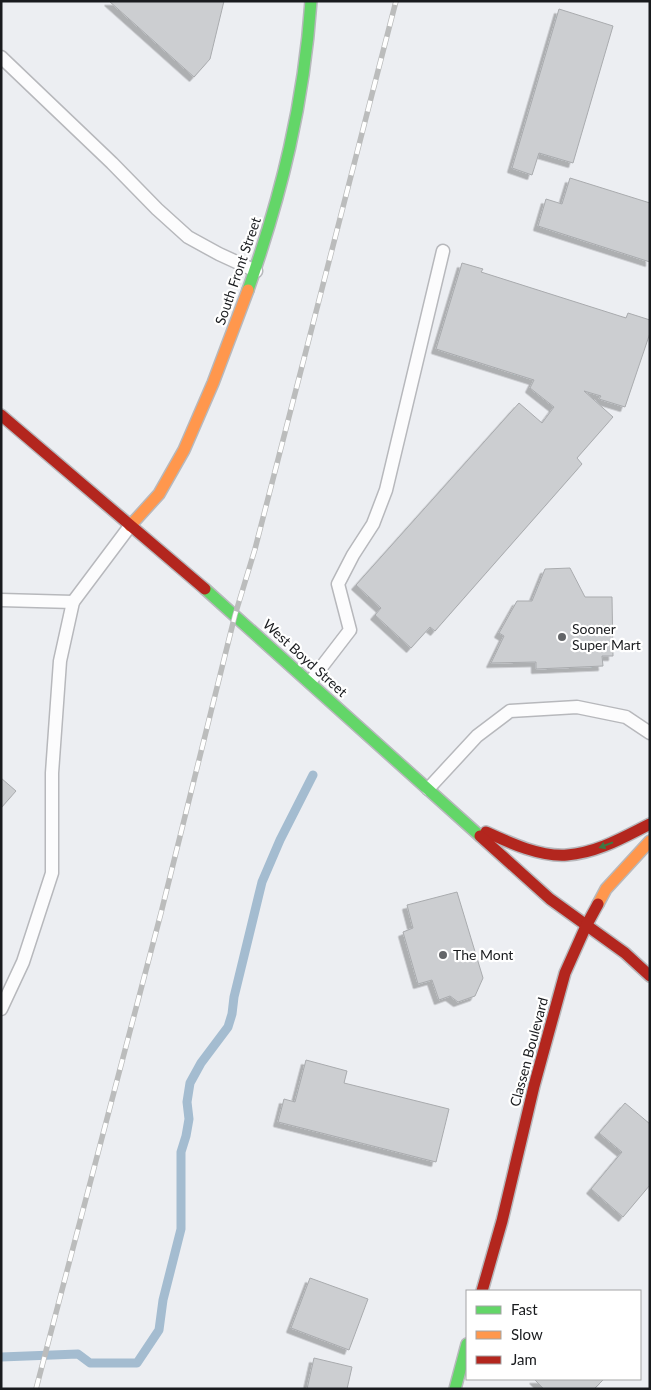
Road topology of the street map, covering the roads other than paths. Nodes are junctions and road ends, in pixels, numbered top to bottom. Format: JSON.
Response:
{"nodes":[{"id":1,"x":311,"y":1,"type":"edge"},
{"id":2,"x":1,"y":57,"type":"edge"},
{"id":3,"x":443,"y":250,"type":"dead end"},
{"id":4,"x":256,"y":271,"type":"junction"},
{"id":5,"x":1,"y":415,"type":"edge"},
{"id":6,"x":130,"y":526,"type":"junction"},
{"id":7,"x":1,"y":600,"type":"edge"},
{"id":8,"x":73,"y":602,"type":"junction"},
{"id":9,"x":310,"y":682,"type":"junction"},
{"id":10,"x":650,"y":733,"type":"edge"},
{"id":11,"x":428,"y":789,"type":"junction"},
{"id":12,"x":466,"y":823,"type":"junction"},
{"id":13,"x":650,"y":824,"type":"edge"},
{"id":14,"x":650,"y":842,"type":"edge"},
{"id":15,"x":586,"y":926,"type":"junction"},
{"id":16,"x":650,"y":976,"type":"edge"},
{"id":17,"x":1,"y":1009,"type":"edge"},
{"id":18,"x":482,"y":1290,"type":"edge"},
{"id":19,"x":466,"y":1348,"type":"edge"},
{"id":20,"x":455,"y":1389,"type":"edge"}],
"edges":[{"from":1,"to":4,"type":"street","name":"South Front Street"},
{"from":2,"to":4,"type":"lane"},
{"from":3,"to":9,"type":"lane"},
{"from":4,"to":6,"type":"street","name":"South Front Street"},
{"from":5,"to":6,"type":"street","name":"West Boyd Street"},
{"from":6,"to":8,"type":"lane"},
{"from":6,"to":9,"type":"street","name":"West Boyd Street"},
{"from":7,"to":8,"type":"lane"},
{"from":8,"to":17,"type":"lane"},
{"from":9,"to":11,"type":"street","name":"West Boyd Street"},
{"from":10,"to":11,"type":"lane"},
{"from":11,"to":12,"type":"street","name":"West Boyd Street"},
{"from":13,"to":12,"type":"street","one_way":true},
{"from":12,"to":15,"type":"street","name":"West Boyd Street"},
{"from":14,"to":15,"type":"street","name":"Classen Boulevard"},
{"from":15,"to":16,"type":"street","name":"West Boyd Street"},
{"from":15,"to":18,"type":"street","name":"Classen Boulevard"},
{"from":19,"to":20,"type":"street"}]}
